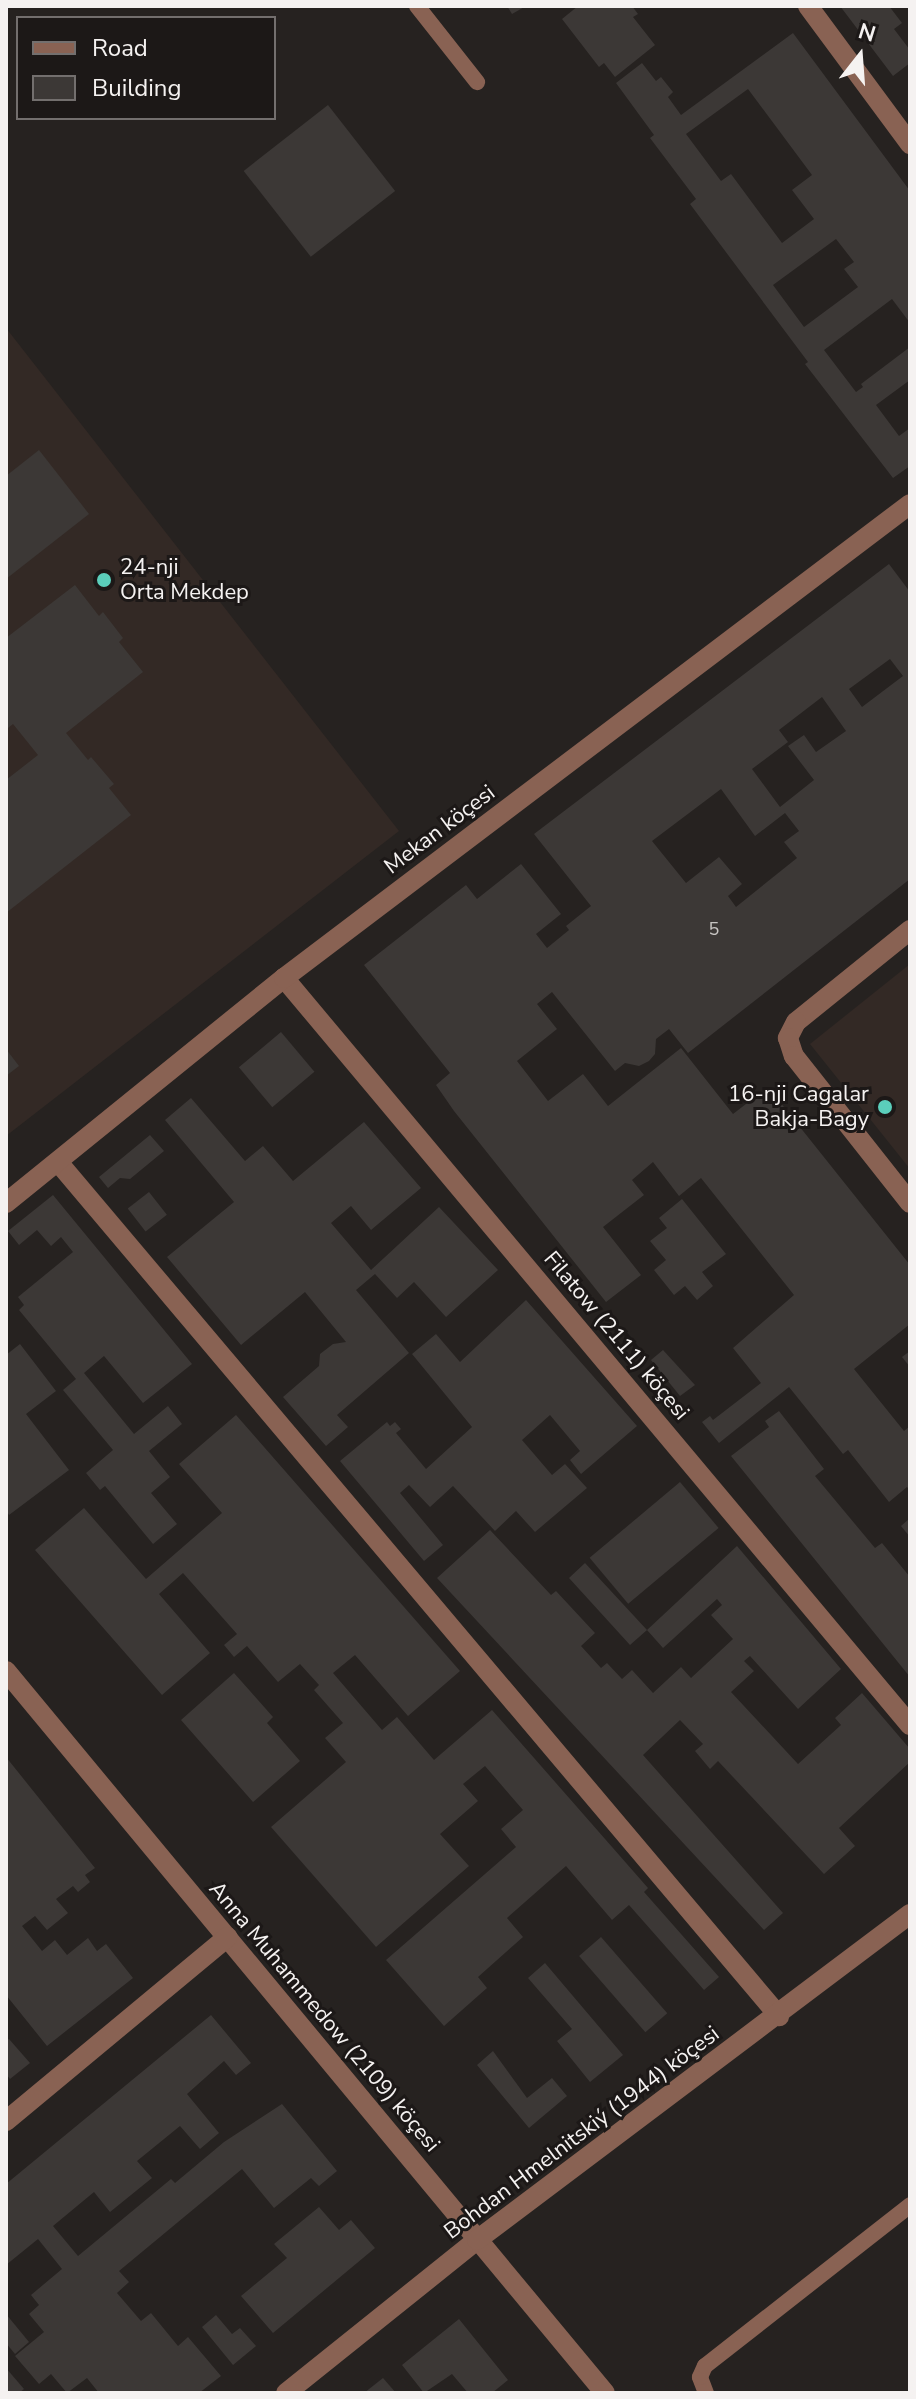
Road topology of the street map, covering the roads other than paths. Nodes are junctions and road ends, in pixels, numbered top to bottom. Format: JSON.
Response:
{"nodes":[{"id":1,"x":417,"y":6,"type":"edge"},
{"id":2,"x":808,"y":6,"type":"edge"},
{"id":3,"x":477,"y":82,"type":"dead end"},
{"id":4,"x":910,"y":144,"type":"edge"},
{"id":5,"x":910,"y":504,"type":"edge"},
{"id":6,"x":910,"y":930,"type":"edge"},
{"id":7,"x":284,"y":978,"type":"junction"},
{"id":8,"x":58,"y":1162,"type":"junction"},
{"id":9,"x":6,"y":1203,"type":"edge"},
{"id":10,"x":910,"y":1203,"type":"edge"},
{"id":11,"x":6,"y":1671,"type":"edge"},
{"id":12,"x":910,"y":1725,"type":"edge"},
{"id":13,"x":910,"y":1914,"type":"edge"},
{"id":14,"x":228,"y":1937,"type":"junction"},
{"id":15,"x":779,"y":2016,"type":"junction"},
{"id":16,"x":6,"y":2121,"type":"edge"},
{"id":17,"x":910,"y":2205,"type":"edge"},
{"id":18,"x":477,"y":2240,"type":"junction"},
{"id":19,"x":286,"y":2393,"type":"edge"},
{"id":20,"x":605,"y":2393,"type":"edge"},
{"id":21,"x":706,"y":2393,"type":"edge"}],
"edges":[{"from":1,"to":3,"type":"lane"},
{"from":2,"to":4,"type":"street"},
{"from":5,"to":7,"type":"street","name":"Mekan köçesi"},
{"from":6,"to":10,"type":"street"},
{"from":7,"to":8,"type":"street","name":"Mekan köçesi"},
{"from":7,"to":12,"type":"street","name":"Filatow (2111) köçesi"},
{"from":8,"to":9,"type":"street","name":"Mekan köçesi"},
{"from":8,"to":15,"type":"street"},
{"from":11,"to":14,"type":"street","name":"Anna Muhammedow (2109) köçesi"},
{"from":13,"to":15,"type":"street","name":"Bohdan Hmelnitskiý (1944) köçesi"},
{"from":14,"to":16,"type":"street"},
{"from":14,"to":18,"type":"street","name":"Anna Muhammedow (2109) köçesi"},
{"from":15,"to":18,"type":"street","name":"Bohdan Hmelnitskiý (1944) köçesi"},
{"from":17,"to":21,"type":"lane"},
{"from":18,"to":19,"type":"street","name":"Bohdan Hmelnitskiý (1944) köçesi"},
{"from":18,"to":20,"type":"street","name":"Anna Muhammedow (2109) köçesi"}]}
